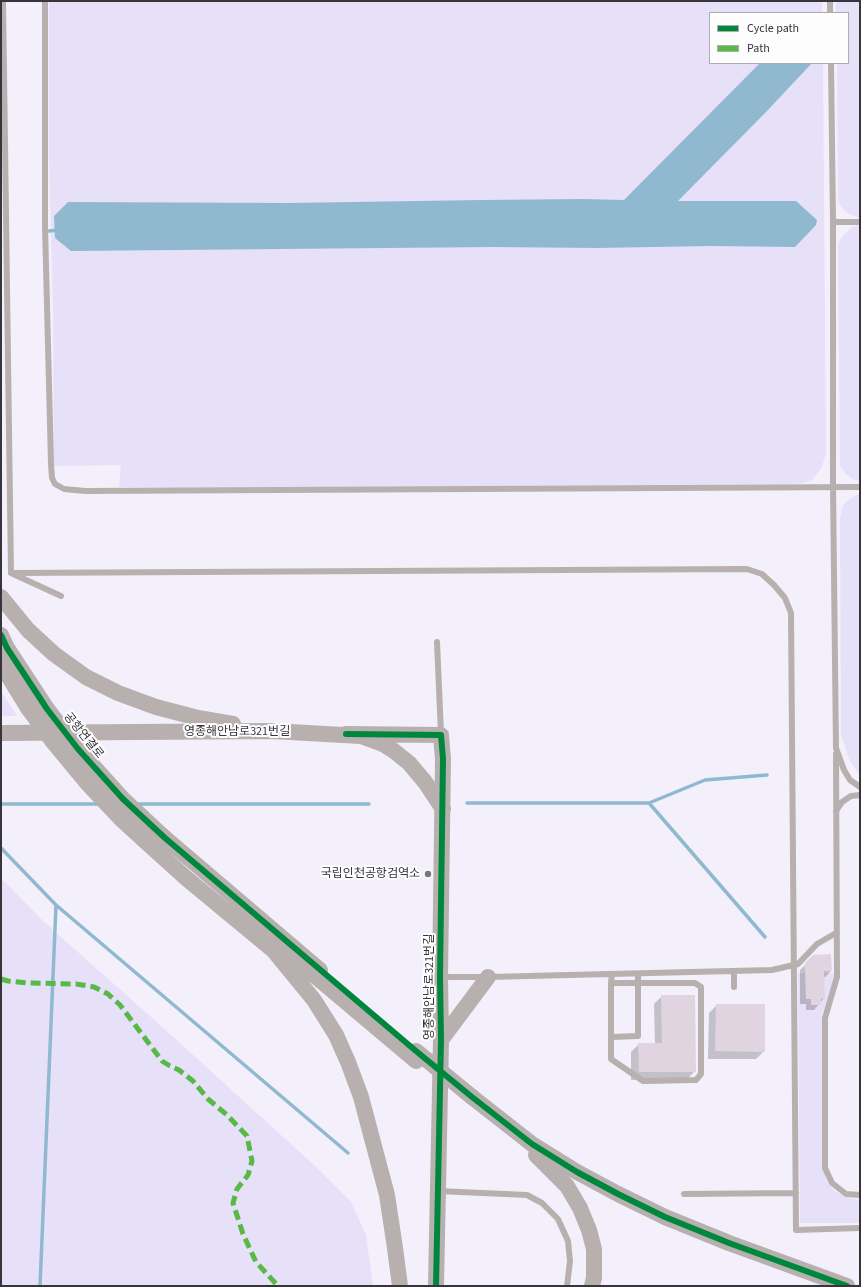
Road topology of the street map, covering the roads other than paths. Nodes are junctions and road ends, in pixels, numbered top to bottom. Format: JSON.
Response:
{"nodes":[{"id":1,"x":3,"y":1,"type":"edge"},
{"id":2,"x":45,"y":1,"type":"edge"},
{"id":3,"x":830,"y":1,"type":"edge"},
{"id":4,"x":830,"y":12,"type":"edge"},
{"id":5,"x":831,"y":64,"type":"edge"},
{"id":6,"x":833,"y":222,"type":"junction"},
{"id":7,"x":860,"y":222,"type":"edge"},
{"id":8,"x":833,"y":487,"type":"junction"},
{"id":9,"x":860,"y":487,"type":"edge"},
{"id":10,"x":12,"y":573,"type":"junction"},
{"id":11,"x":61,"y":596,"type":"dead end"},
{"id":12,"x":1,"y":597,"type":"edge"},
{"id":13,"x":1,"y":635,"type":"edge"},
{"id":14,"x":437,"y":642,"type":"dead end"},
{"id":15,"x":1,"y":664,"type":"edge"},
{"id":16,"x":272,"y":732,"type":"junction"},
{"id":17,"x":1,"y":733,"type":"edge"},
{"id":18,"x":346,"y":734,"type":"junction"},
{"id":19,"x":441,"y":735,"type":"junction"},
{"id":20,"x":836,"y":748,"type":"junction"},
{"id":21,"x":860,"y":787,"type":"edge"},
{"id":22,"x":860,"y":795,"type":"edge"},
{"id":23,"x":443,"y":808,"type":"junction"},
{"id":24,"x":836,"y":811,"type":"junction"},
{"id":25,"x":836,"y":933,"type":"junction"},
{"id":26,"x":273,"y":950,"type":"junction"},
{"id":27,"x":794,"y":965,"type":"junction"},
{"id":28,"x":734,"y":971,"type":"junction"},
{"id":29,"x":612,"y":974,"type":"junction"},
{"id":30,"x":638,"y":974,"type":"junction"},
{"id":31,"x":440,"y":977,"type":"junction"},
{"id":32,"x":488,"y":977,"type":"junction"},
{"id":33,"x":611,"y":983,"type":"junction"},
{"id":34,"x":638,"y":983,"type":"junction"},
{"id":35,"x":734,"y":987,"type":"dead end"},
{"id":36,"x":612,"y":1037,"type":"junction"},
{"id":37,"x":441,"y":1040,"type":"junction"},
{"id":38,"x":416,"y":1056,"type":"junction"},
{"id":39,"x":471,"y":1101,"type":"junction"},
{"id":40,"x":438,"y":1191,"type":"junction"},
{"id":41,"x":796,"y":1193,"type":"junction"},
{"id":42,"x":684,"y":1194,"type":"dead end"},
{"id":43,"x":860,"y":1196,"type":"edge"},
{"id":44,"x":860,"y":1228,"type":"edge"},
{"id":45,"x":400,"y":1286,"type":"edge"},
{"id":46,"x":436,"y":1286,"type":"edge"},
{"id":47,"x":567,"y":1286,"type":"edge"},
{"id":48,"x":592,"y":1286,"type":"edge"},
{"id":49,"x":847,"y":1286,"type":"edge"}],
"edges":[{"from":1,"to":10,"type":"lane"},
{"from":2,"to":8,"type":"lane"},
{"from":3,"to":4,"type":"lane"},
{"from":5,"to":6,"type":"lane"},
{"from":6,"to":7,"type":"lane"},
{"from":6,"to":8,"type":"lane"},
{"from":8,"to":9,"type":"lane"},
{"from":8,"to":20,"type":"lane"},
{"from":10,"to":11,"type":"lane"},
{"from":10,"to":27,"type":"lane"},
{"from":12,"to":16,"type":"street"},
{"from":13,"to":38,"type":"street","name":"공항연결로","bridge":true},
{"from":14,"to":19,"type":"lane"},
{"from":15,"to":26,"type":"street","bridge":true},
{"from":16,"to":17,"type":"street","name":"영종해안남로321번길"},
{"from":16,"to":18,"type":"street","name":"영종해안남로321번길"},
{"from":18,"to":19,"type":"street"},
{"from":18,"to":23,"type":"street","name":"영종해안남로321번길"},
{"from":19,"to":23,"type":"street","name":"영종해안남로321번길"},
{"from":20,"to":21,"type":"lane"},
{"from":20,"to":24,"type":"lane"},
{"from":22,"to":24,"type":"lane"},
{"from":23,"to":31,"type":"street","name":"영종해안남로321번길"},
{"from":24,"to":25,"type":"lane"},
{"from":25,"to":27,"type":"lane"},
{"from":25,"to":43,"type":"lane"},
{"from":26,"to":38,"type":"street"},
{"from":26,"to":45,"type":"street"},
{"from":27,"to":28,"type":"lane"},
{"from":27,"to":41,"type":"lane"},
{"from":28,"to":30,"type":"lane"},
{"from":28,"to":35,"type":"lane"},
{"from":29,"to":30,"type":"lane"},
{"from":29,"to":32,"type":"lane"},
{"from":29,"to":33,"type":"lane"},
{"from":30,"to":34,"type":"lane"},
{"from":31,"to":32,"type":"lane"},
{"from":31,"to":37,"type":"street","name":"영종해안남로321번길"},
{"from":32,"to":37,"type":"street"},
{"from":33,"to":34,"type":"lane"},
{"from":33,"to":36,"type":"lane"},
{"from":34,"to":36,"type":"lane"},
{"from":34,"to":36,"type":"lane"},
{"from":37,"to":40,"type":"street","name":"영종해안남로321번길"},
{"from":38,"to":39,"type":"street"},
{"from":39,"to":48,"type":"street"},
{"from":39,"to":49,"type":"street"},
{"from":40,"to":46,"type":"street","name":"영종해안남로321번길"},
{"from":40,"to":47,"type":"lane"},
{"from":41,"to":42,"type":"lane"},
{"from":41,"to":44,"type":"lane"}]}
